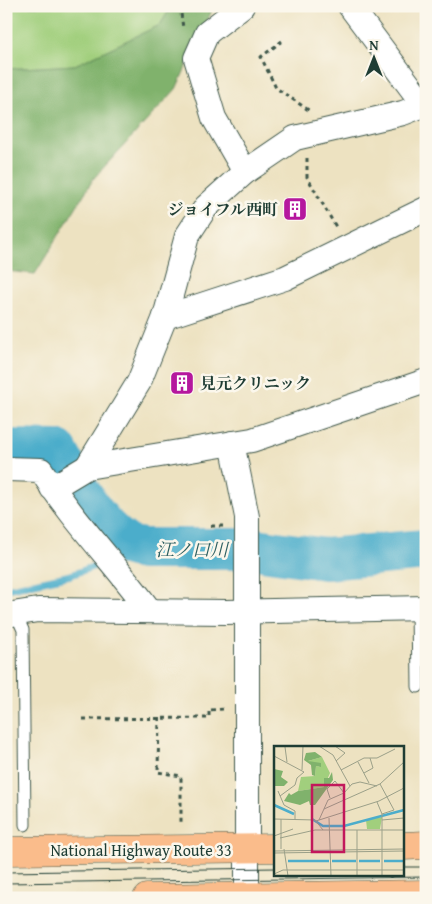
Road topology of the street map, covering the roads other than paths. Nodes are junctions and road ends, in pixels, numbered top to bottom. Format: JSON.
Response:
{"nodes":[{"id":1,"x":242,"y":6,"type":"edge"},
{"id":2,"x":350,"y":6,"type":"edge"},
{"id":3,"x":425,"y":105,"type":"edge"},
{"id":4,"x":245,"y":172,"type":"junction"},
{"id":5,"x":426,"y":209,"type":"edge"},
{"id":6,"x":165,"y":317,"type":"junction"},
{"id":7,"x":426,"y":381,"type":"edge"},
{"id":8,"x":232,"y":443,"type":"junction"},
{"id":9,"x":87,"y":467,"type":"junction"},
{"id":10,"x":6,"y":469,"type":"edge"},
{"id":11,"x":56,"y":486,"type":"junction"},
{"id":12,"x":422,"y":608,"type":"edge"},
{"id":13,"x":150,"y":611,"type":"junction"},
{"id":14,"x":247,"y":611,"type":"junction"},
{"id":15,"x":11,"y":613,"type":"edge"},
{"id":16,"x":418,"y":687,"type":"dead end"},
{"id":17,"x":24,"y":825,"type":"dead end"},
{"id":18,"x":426,"y":845,"type":"edge"},
{"id":19,"x":404,"y":846,"type":"edge"},
{"id":20,"x":274,"y":848,"type":"edge"},
{"id":21,"x":247,"y":849,"type":"junction"},
{"id":22,"x":6,"y":851,"type":"edge"},
{"id":23,"x":426,"y":894,"type":"edge"},
{"id":24,"x":246,"y":897,"type":"edge"},
{"id":25,"x":147,"y":898,"type":"edge"}],
"edges":[{"from":1,"to":4,"type":"street"},
{"from":2,"to":3,"type":"street"},
{"from":3,"to":4,"type":"street"},
{"from":4,"to":6,"type":"street"},
{"from":5,"to":6,"type":"street"},
{"from":6,"to":9,"type":"street"},
{"from":7,"to":8,"type":"street"},
{"from":8,"to":9,"type":"street"},
{"from":8,"to":14,"type":"street"},
{"from":9,"to":11,"type":"street"},
{"from":10,"to":11,"type":"street"},
{"from":11,"to":13,"type":"street"},
{"from":12,"to":14,"type":"street"},
{"from":12,"to":16,"type":"lane"},
{"from":13,"to":14,"type":"street"},
{"from":13,"to":15,"type":"street"},
{"from":14,"to":21,"type":"street"},
{"from":15,"to":17,"type":"lane"},
{"from":18,"to":19,"type":"highway"},
{"from":20,"to":21,"type":"highway","name":"National Highway Route 33"},
{"from":21,"to":22,"type":"highway","name":"National Highway Route 33"},
{"from":21,"to":24,"type":"street"},
{"from":23,"to":24,"type":"highway"},
{"from":24,"to":25,"type":"highway"}]}
